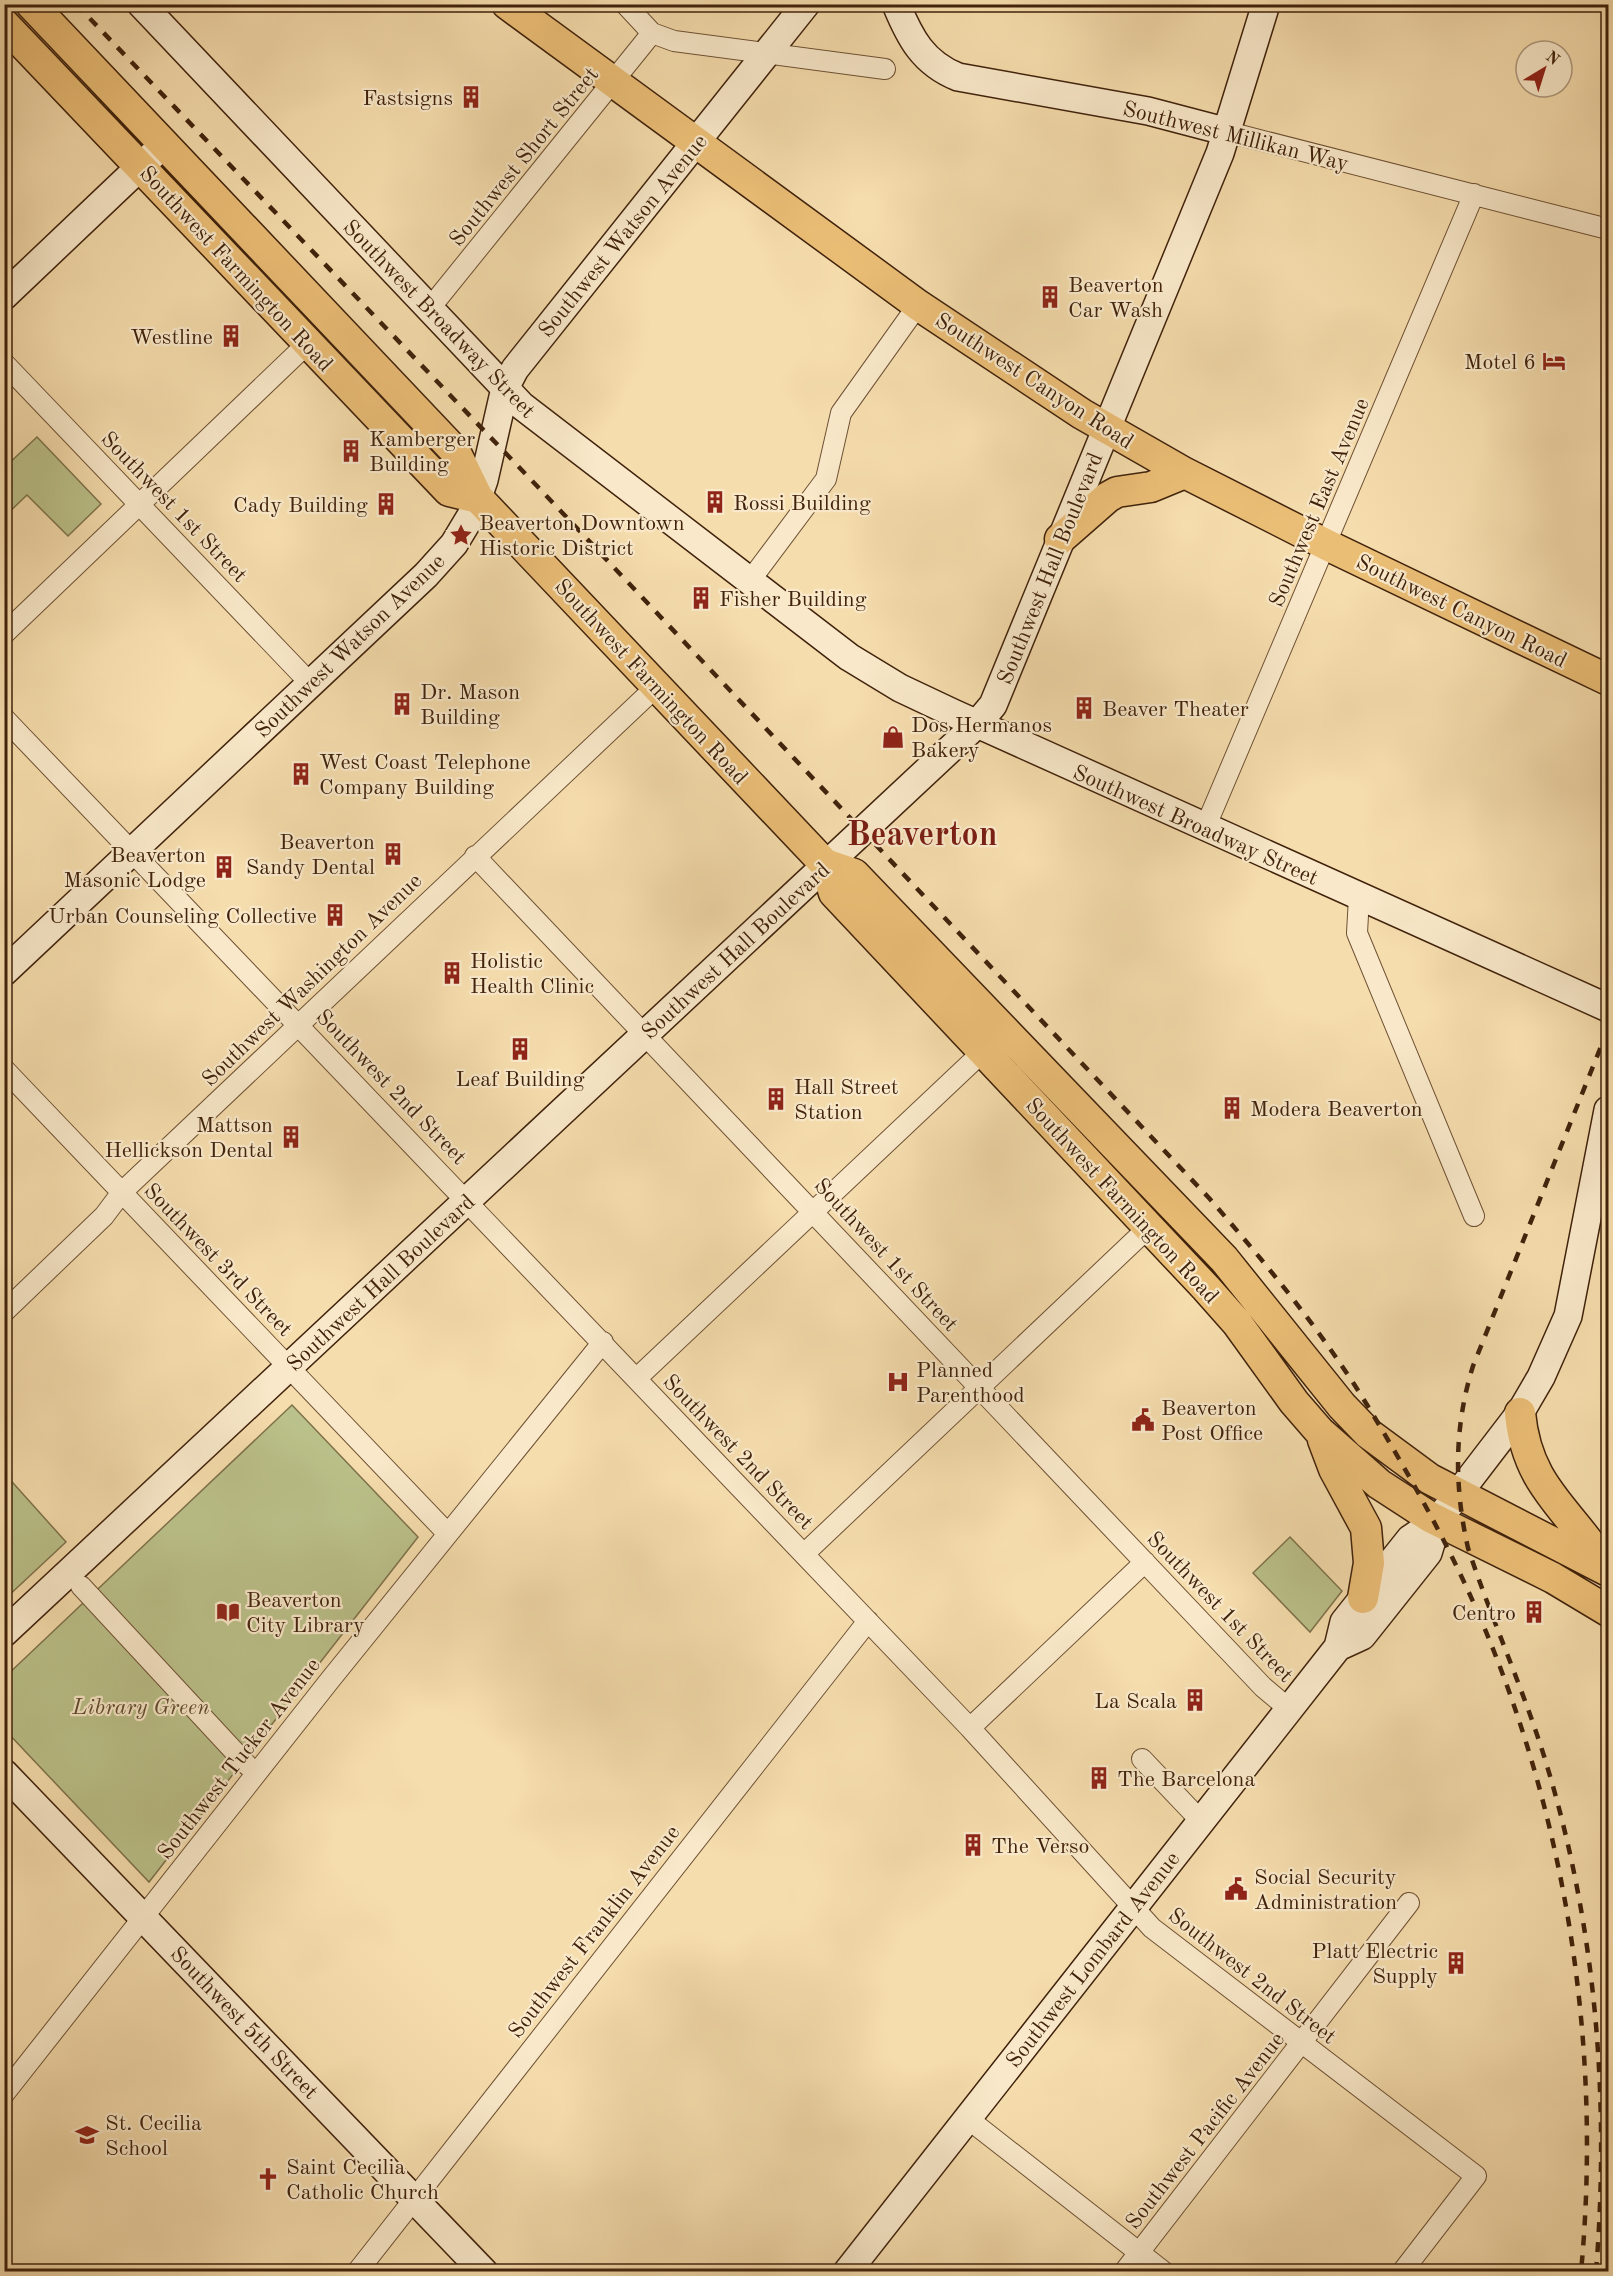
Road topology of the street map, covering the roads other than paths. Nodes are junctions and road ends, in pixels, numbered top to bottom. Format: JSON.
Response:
{"nodes":[{"id":1,"x":31,"y":4,"type":"edge"},
{"id":2,"x":141,"y":4,"type":"edge"},
{"id":3,"x":507,"y":4,"type":"edge"},
{"id":4,"x":625,"y":4,"type":"edge"},
{"id":5,"x":806,"y":4,"type":"edge"},
{"id":6,"x":896,"y":4,"type":"edge"},
{"id":7,"x":1266,"y":4,"type":"edge"},
{"id":8,"x":4,"y":24,"type":"edge"},
{"id":9,"x":652,"y":33,"type":"junction"},
{"id":10,"x":768,"y":51,"type":"junction"},
{"id":11,"x":885,"y":69,"type":"dead end"},
{"id":12,"x":613,"y":83,"type":"junction"},
{"id":13,"x":1228,"y":132,"type":"junction"},
{"id":14,"x":696,"y":142,"type":"junction"},
{"id":15,"x":163,"y":145,"type":"junction"},
{"id":16,"x":140,"y":166,"type":"junction"},
{"id":17,"x":1474,"y":194,"type":"junction"},
{"id":18,"x":1608,"y":229,"type":"edge"},
{"id":19,"x":4,"y":296,"type":"edge"},
{"id":20,"x":918,"y":305,"type":"junction"},
{"id":21,"x":430,"y":308,"type":"junction"},
{"id":22,"x":309,"y":343,"type":"junction"},
{"id":23,"x":4,"y":363,"type":"edge"},
{"id":24,"x":505,"y":388,"type":"junction"},
{"id":25,"x":1106,"y":428,"type":"junction"},
{"id":26,"x":1185,"y":472,"type":"junction"},
{"id":27,"x":478,"y":498,"type":"junction"},
{"id":28,"x":140,"y":505,"type":"junction"},
{"id":29,"x":1060,"y":539,"type":"junction"},
{"id":30,"x":1327,"y":545,"type":"junction"},
{"id":31,"x":749,"y":582,"type":"junction"},
{"id":32,"x":4,"y":634,"type":"edge"},
{"id":33,"x":1608,"y":680,"type":"edge"},
{"id":34,"x":310,"y":683,"type":"junction"},
{"id":35,"x":657,"y":686,"type":"junction"},
{"id":36,"x":4,"y":718,"type":"edge"},
{"id":37,"x":977,"y":724,"type":"junction"},
{"id":38,"x":1205,"y":828,"type":"junction"},
{"id":39,"x":134,"y":850,"type":"junction"},
{"id":40,"x":474,"y":856,"type":"junction"},
{"id":41,"x":825,"y":864,"type":"junction"},
{"id":42,"x":1359,"y":897,"type":"junction"},
{"id":43,"x":4,"y":972,"type":"edge"},
{"id":44,"x":1608,"y":1008,"type":"edge"},
{"id":45,"x":299,"y":1024,"type":"junction"},
{"id":46,"x":1005,"y":1031,"type":"junction"},
{"id":47,"x":645,"y":1035,"type":"junction"},
{"id":48,"x":984,"y":1051,"type":"junction"},
{"id":49,"x":4,"y":1069,"type":"edge"},
{"id":50,"x":1608,"y":1110,"type":"edge"},
{"id":51,"x":122,"y":1192,"type":"junction"},
{"id":52,"x":467,"y":1200,"type":"junction"},
{"id":53,"x":814,"y":1211,"type":"junction"},
{"id":54,"x":1474,"y":1216,"type":"dead end"},
{"id":55,"x":1150,"y":1226,"type":"junction"},
{"id":56,"x":4,"y":1312,"type":"edge"},
{"id":57,"x":603,"y":1342,"type":"junction"},
{"id":58,"x":289,"y":1367,"type":"junction"},
{"id":59,"x":637,"y":1378,"type":"junction"},
{"id":60,"x":979,"y":1387,"type":"junction"},
{"id":61,"x":1520,"y":1413,"type":"junction"},
{"id":62,"x":1320,"y":1432,"type":"junction"},
{"id":63,"x":1458,"y":1493,"type":"junction"},
{"id":64,"x":1438,"y":1520,"type":"junction"},
{"id":65,"x":448,"y":1534,"type":"junction"},
{"id":66,"x":804,"y":1554,"type":"junction"},
{"id":67,"x":1145,"y":1562,"type":"junction"},
{"id":68,"x":1608,"y":1571,"type":"edge"},
{"id":69,"x":81,"y":1586,"type":"dead end"},
{"id":70,"x":1363,"y":1598,"type":"junction"},
{"id":71,"x":1608,"y":1611,"type":"edge"},
{"id":72,"x":868,"y":1621,"type":"junction"},
{"id":73,"x":4,"y":1633,"type":"edge"},
{"id":74,"x":1338,"y":1647,"type":"junction"},
{"id":75,"x":1289,"y":1709,"type":"junction"},
{"id":76,"x":970,"y":1728,"type":"junction"},
{"id":77,"x":1142,"y":1759,"type":"dead end"},
{"id":78,"x":247,"y":1764,"type":"dead end"},
{"id":79,"x":4,"y":1773,"type":"edge"},
{"id":80,"x":1200,"y":1821,"type":"junction"},
{"id":81,"x":1409,"y":1903,"type":"dead end"},
{"id":82,"x":1133,"y":1906,"type":"junction"},
{"id":83,"x":143,"y":1916,"type":"junction"},
{"id":84,"x":1301,"y":2043,"type":"junction"},
{"id":85,"x":4,"y":2094,"type":"edge"},
{"id":86,"x":967,"y":2118,"type":"junction"},
{"id":87,"x":414,"y":2198,"type":"junction"},
{"id":88,"x":1139,"y":2253,"type":"junction"},
{"id":89,"x":357,"y":2271,"type":"edge"},
{"id":90,"x":484,"y":2271,"type":"edge"},
{"id":91,"x":847,"y":2271,"type":"edge"},
{"id":92,"x":1124,"y":2271,"type":"edge"},
{"id":93,"x":1164,"y":2271,"type":"edge"},
{"id":94,"x":1402,"y":2271,"type":"edge"}],
"edges":[{"from":1,"to":15,"type":"main road","name":"Southwest Farmington Road"},
{"from":2,"to":21,"type":"street","name":"Southwest Broadway Street"},
{"from":3,"to":12,"type":"main road","name":"Southwest Canyon Road"},
{"from":4,"to":9,"type":"street"},
{"from":5,"to":10,"type":"street","name":"Southwest Watson Avenue"},
{"from":6,"to":13,"type":"street","name":"Southwest Millikan Way"},
{"from":7,"to":13,"type":"street","name":"Southwest Hall Boulevard"},
{"from":8,"to":16,"type":"main road","name":"Southwest Farmington Road"},
{"from":9,"to":10,"type":"street"},
{"from":9,"to":12,"type":"street","name":"Southwest Short Street"},
{"from":10,"to":11,"type":"street"},
{"from":10,"to":14,"type":"street","name":"Southwest Watson Avenue"},
{"from":12,"to":14,"type":"main road","name":"Southwest Canyon Road"},
{"from":12,"to":21,"type":"street","name":"Southwest Short Street"},
{"from":13,"to":17,"type":"street","name":"Southwest Millikan Way"},
{"from":13,"to":25,"type":"street","name":"Southwest Hall Boulevard"},
{"from":14,"to":20,"type":"main road","name":"Southwest Canyon Road"},
{"from":14,"to":24,"type":"street","name":"Southwest Watson Avenue"},
{"from":15,"to":16,"type":"street"},
{"from":15,"to":27,"type":"main road","name":"Southwest Farmington Road"},
{"from":16,"to":19,"type":"street"},
{"from":16,"to":22,"type":"main road","name":"Southwest Farmington Road"},
{"from":17,"to":18,"type":"street","name":"Southwest Millikan Way"},
{"from":17,"to":30,"type":"street","name":"Southwest East Avenue"},
{"from":20,"to":25,"type":"main road","name":"Southwest Canyon Road"},
{"from":20,"to":31,"type":"street"},
{"from":21,"to":24,"type":"street","name":"Southwest Broadway Street"},
{"from":22,"to":27,"type":"main road","name":"Southwest Farmington Road"},
{"from":22,"to":28,"type":"street"},
{"from":23,"to":28,"type":"street","name":"Southwest 1st Street"},
{"from":24,"to":27,"type":"street","name":"Southwest Watson Avenue"},
{"from":24,"to":31,"type":"street","name":"Southwest Broadway Street"},
{"from":25,"to":26,"type":"main road","name":"Southwest Canyon Road"},
{"from":25,"to":29,"type":"street","name":"Southwest Hall Boulevard"},
{"from":26,"to":29,"type":"main road"},
{"from":26,"to":30,"type":"main road","name":"Southwest Canyon Road"},
{"from":27,"to":34,"type":"street","name":"Southwest Watson Avenue"},
{"from":27,"to":35,"type":"main road","name":"Southwest Farmington Road"},
{"from":28,"to":32,"type":"street"},
{"from":28,"to":34,"type":"street","name":"Southwest 1st Street"},
{"from":29,"to":37,"type":"street","name":"Southwest Hall Boulevard"},
{"from":30,"to":33,"type":"main road","name":"Southwest Canyon Road"},
{"from":30,"to":38,"type":"street","name":"Southwest East Avenue"},
{"from":31,"to":37,"type":"street","name":"Southwest Broadway Street"},
{"from":34,"to":39,"type":"street","name":"Southwest Watson Avenue"},
{"from":35,"to":40,"type":"street","name":"Southwest Washington Avenue"},
{"from":35,"to":41,"type":"main road","name":"Southwest Farmington Road"},
{"from":36,"to":39,"type":"street","name":"Southwest 2nd Street"},
{"from":37,"to":38,"type":"street","name":"Southwest Broadway Street"},
{"from":37,"to":41,"type":"street","name":"Southwest Hall Boulevard"},
{"from":38,"to":42,"type":"street","name":"Southwest Broadway Street"},
{"from":39,"to":43,"type":"street","name":"Southwest Watson Avenue"},
{"from":39,"to":45,"type":"street","name":"Southwest 2nd Street"},
{"from":40,"to":45,"type":"street","name":"Southwest Washington Avenue"},
{"from":40,"to":47,"type":"street","name":"Southwest 1st Street"},
{"from":41,"to":46,"type":"main road","name":"Southwest Farmington Road"},
{"from":41,"to":47,"type":"street","name":"Southwest Hall Boulevard"},
{"from":41,"to":48,"type":"main road","name":"Southwest Farmington Road"},
{"from":42,"to":44,"type":"street","name":"Southwest Broadway Street"},
{"from":42,"to":54,"type":"street"},
{"from":45,"to":51,"type":"street","name":"Southwest Washington Avenue"},
{"from":45,"to":52,"type":"street","name":"Southwest 2nd Street"},
{"from":46,"to":48,"type":"street"},
{"from":46,"to":63,"type":"main road","name":"Southwest Farmington Road"},
{"from":47,"to":52,"type":"street","name":"Southwest Hall Boulevard"},
{"from":47,"to":53,"type":"street","name":"Southwest 1st Street"},
{"from":48,"to":53,"type":"street"},
{"from":48,"to":55,"type":"main road","name":"Southwest Farmington Road"},
{"from":49,"to":51,"type":"street","name":"Southwest 3rd Street"},
{"from":50,"to":61,"type":"street","name":"Southwest Lombard Avenue"},
{"from":51,"to":56,"type":"street","name":"Southwest Washington Avenue"},
{"from":51,"to":58,"type":"street","name":"Southwest 3rd Street"},
{"from":52,"to":57,"type":"street","name":"Southwest 2nd Street"},
{"from":52,"to":58,"type":"street","name":"Southwest Hall Boulevard"},
{"from":53,"to":59,"type":"street"},
{"from":53,"to":60,"type":"street","name":"Southwest 1st Street"},
{"from":55,"to":60,"type":"street"},
{"from":55,"to":62,"type":"main road","name":"Southwest Farmington Road"},
{"from":57,"to":59,"type":"street","name":"Southwest 2nd Street"},
{"from":57,"to":65,"type":"street","name":"Southwest Tucker Avenue"},
{"from":58,"to":65,"type":"street","name":"Southwest 3rd Street"},
{"from":58,"to":73,"type":"street","name":"Southwest Hall Boulevard"},
{"from":59,"to":66,"type":"street","name":"Southwest 2nd Street"},
{"from":60,"to":66,"type":"street"},
{"from":60,"to":67,"type":"street","name":"Southwest 1st Street"},
{"from":61,"to":63,"type":"street","name":"Southwest Lombard Avenue"},
{"from":61,"to":68,"type":"main road"},
{"from":62,"to":64,"type":"main road","name":"Southwest Farmington Road"},
{"from":62,"to":70,"type":"main road"},
{"from":63,"to":64,"type":"street","name":"Southwest Lombard Avenue"},
{"from":63,"to":68,"type":"main road","name":"Southwest Farmington Road"},
{"from":64,"to":70,"type":"street","name":"Southwest Lombard Avenue"},
{"from":64,"to":71,"type":"main road","name":"Southwest Farmington Road"},
{"from":64,"to":74,"type":"street","name":"Southwest Lombard Avenue"},
{"from":65,"to":83,"type":"street","name":"Southwest Tucker Avenue"},
{"from":66,"to":72,"type":"street","name":"Southwest 2nd Street"},
{"from":67,"to":75,"type":"street","name":"Southwest 1st Street"},
{"from":67,"to":76,"type":"street"},
{"from":69,"to":78,"type":"street"},
{"from":70,"to":74,"type":"street","name":"Southwest Lombard Avenue"},
{"from":72,"to":76,"type":"street","name":"Southwest 2nd Street"},
{"from":72,"to":87,"type":"street","name":"Southwest Franklin Avenue"},
{"from":74,"to":75,"type":"street","name":"Southwest Lombard Avenue"},
{"from":75,"to":80,"type":"street","name":"Southwest Lombard Avenue"},
{"from":76,"to":82,"type":"street","name":"Southwest 2nd Street"},
{"from":77,"to":80,"type":"street"},
{"from":79,"to":83,"type":"street","name":"Southwest 5th Street"},
{"from":80,"to":82,"type":"street","name":"Southwest Lombard Avenue"},
{"from":81,"to":84,"type":"street","name":"Southwest Pacific Avenue"},
{"from":82,"to":84,"type":"street","name":"Southwest 2nd Street"},
{"from":82,"to":86,"type":"street","name":"Southwest Lombard Avenue"},
{"from":83,"to":85,"type":"street","name":"Southwest Tucker Avenue"},
{"from":83,"to":87,"type":"street","name":"Southwest 5th Street"},
{"from":84,"to":88,"type":"street","name":"Southwest Pacific Avenue"},
{"from":84,"to":94,"type":"street","name":"Southwest 2nd Street"},
{"from":86,"to":88,"type":"street"},
{"from":86,"to":91,"type":"street","name":"Southwest Lombard Avenue"},
{"from":87,"to":89,"type":"street","name":"Southwest Franklin Avenue"},
{"from":87,"to":90,"type":"street","name":"Southwest 5th Street"},
{"from":88,"to":92,"type":"street","name":"Southwest Pacific Avenue"},
{"from":88,"to":93,"type":"street"}]}
